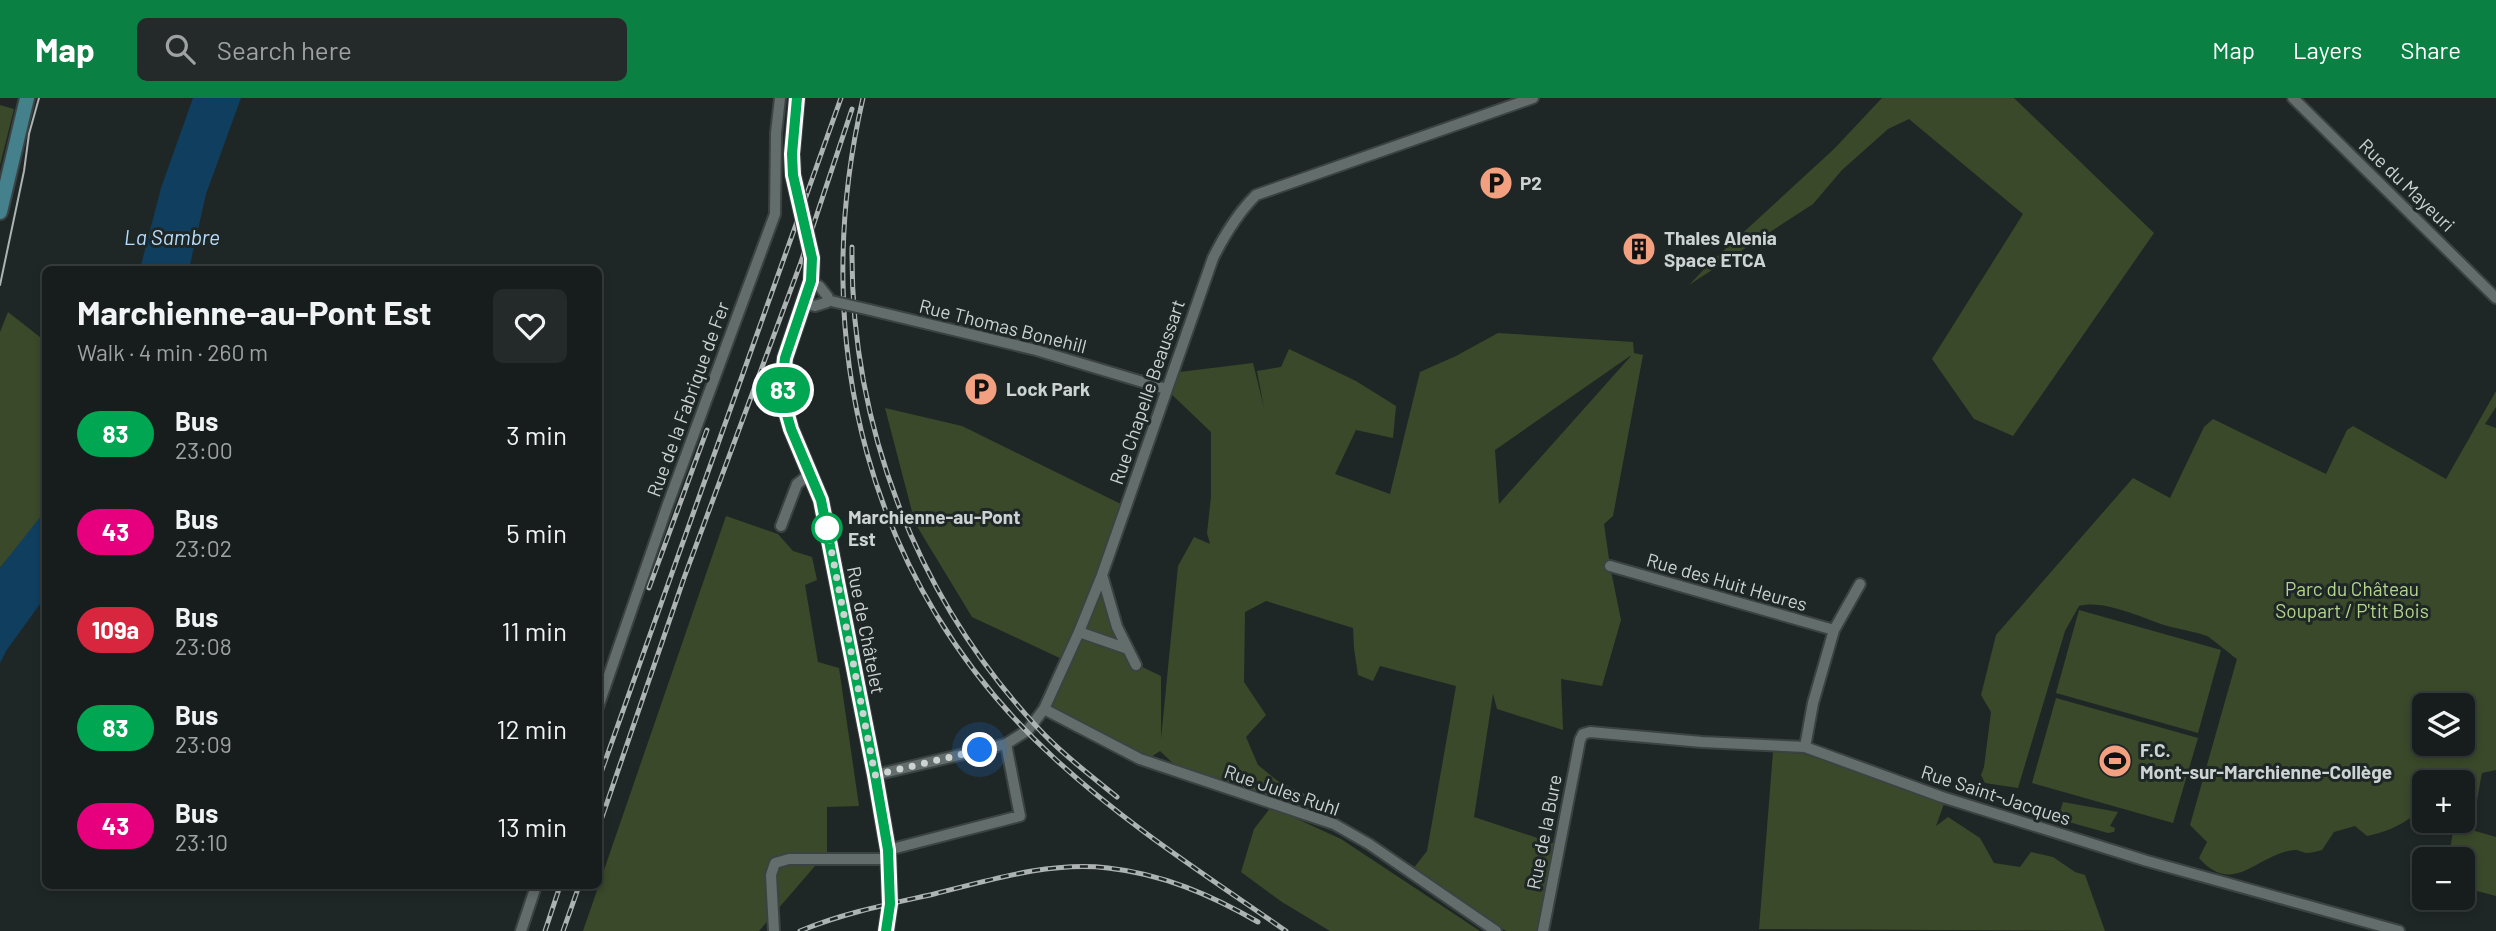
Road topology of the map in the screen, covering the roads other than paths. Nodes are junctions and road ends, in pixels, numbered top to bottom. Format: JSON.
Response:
{"nodes":[{"id":1,"x":27,"y":98,"type":"edge"},
{"id":2,"x":779,"y":98,"type":"edge"},
{"id":3,"x":797,"y":98,"type":"edge"},
{"id":4,"x":1533,"y":98,"type":"edge"},
{"id":5,"x":2293,"y":98,"type":"edge"},
{"id":6,"x":0,"y":212,"type":"edge"},
{"id":7,"x":811,"y":281,"type":"junction"},
{"id":8,"x":2496,"y":298,"type":"edge"},
{"id":9,"x":831,"y":301,"type":"junction"},
{"id":10,"x":804,"y":303,"type":"junction"},
{"id":11,"x":1166,"y":389,"type":"junction"},
{"id":12,"x":810,"y":474,"type":"junction"},
{"id":13,"x":781,"y":526,"type":"dead end"},
{"id":14,"x":1610,"y":566,"type":"dead end"},
{"id":15,"x":1102,"y":575,"type":"junction"},
{"id":16,"x":1860,"y":584,"type":"dead end"},
{"id":17,"x":1834,"y":630,"type":"junction"},
{"id":18,"x":1079,"y":632,"type":"junction"},
{"id":19,"x":1128,"y":649,"type":"junction"},
{"id":20,"x":1136,"y":665,"type":"dead end"},
{"id":21,"x":602,"y":695,"type":"edge"},
{"id":22,"x":1044,"y":709,"type":"junction"},
{"id":23,"x":1580,"y":740,"type":"joint"},
{"id":24,"x":1006,"y":744,"type":"junction"},
{"id":25,"x":1805,"y":747,"type":"junction"},
{"id":26,"x":875,"y":775,"type":"junction"},
{"id":27,"x":888,"y":855,"type":"junction"},
{"id":28,"x":536,"y":889,"type":"edge"},
{"id":29,"x":521,"y":931,"type":"edge"},
{"id":30,"x":774,"y":931,"type":"edge"},
{"id":31,"x":886,"y":931,"type":"edge"},
{"id":32,"x":1496,"y":931,"type":"edge"},
{"id":33,"x":1543,"y":931,"type":"edge"},
{"id":34,"x":2399,"y":931,"type":"edge"}],
"edges":[{"from":1,"to":6,"type":"main road"},
{"from":2,"to":21,"type":"street","name":"Rue de la Fabrique de Fer"},
{"from":3,"to":7,"type":"main road","name":"Rue de Châtelet","bridge":true},
{"from":4,"to":11,"type":"street","name":"Rue Chapelle Beaussart"},
{"from":5,"to":8,"type":"street","name":"Rue du Mayeuri"},
{"from":7,"to":9,"type":"street"},
{"from":7,"to":10,"type":"main road","name":"Rue de Châtelet"},
{"from":9,"to":10,"type":"street","name":"Rue Thomas Bonehill"},
{"from":9,"to":11,"type":"street","name":"Rue Thomas Bonehill","bridge":true},
{"from":10,"to":12,"type":"main road","name":"Rue de Châtelet"},
{"from":11,"to":15,"type":"street","name":"Rue Chapelle Beaussart"},
{"from":12,"to":13,"type":"street"},
{"from":12,"to":26,"type":"main road","name":"Rue de Châtelet"},
{"from":14,"to":17,"type":"street","name":"Rue des Huit Heures"},
{"from":15,"to":18,"type":"street","name":"Rue Chapelle Beaussart"},
{"from":15,"to":19,"type":"street"},
{"from":16,"to":17,"type":"street"},
{"from":17,"to":25,"type":"street"},
{"from":18,"to":19,"type":"street"},
{"from":18,"to":22,"type":"street","name":"Rue Chapelle Beaussart"},
{"from":19,"to":20,"type":"street"},
{"from":22,"to":24,"type":"street","name":"Rue Chapelle Beaussart"},
{"from":22,"to":32,"type":"street","name":"Rue Jules Ruhl"},
{"from":23,"to":25,"type":"street","name":"Rue Saint-Jacques"},
{"from":23,"to":33,"type":"street","name":"Rue de la Bure"},
{"from":24,"to":26,"type":"street","name":"Rue Chapelle Beaussart"},
{"from":24,"to":27,"type":"street"},
{"from":25,"to":34,"type":"street","name":"Rue Saint-Jacques"},
{"from":26,"to":27,"type":"main road","name":"Rue de Châtelet"},
{"from":27,"to":30,"type":"street"},
{"from":27,"to":31,"type":"main road","name":"Rue de Châtelet"},
{"from":28,"to":29,"type":"street"}]}
